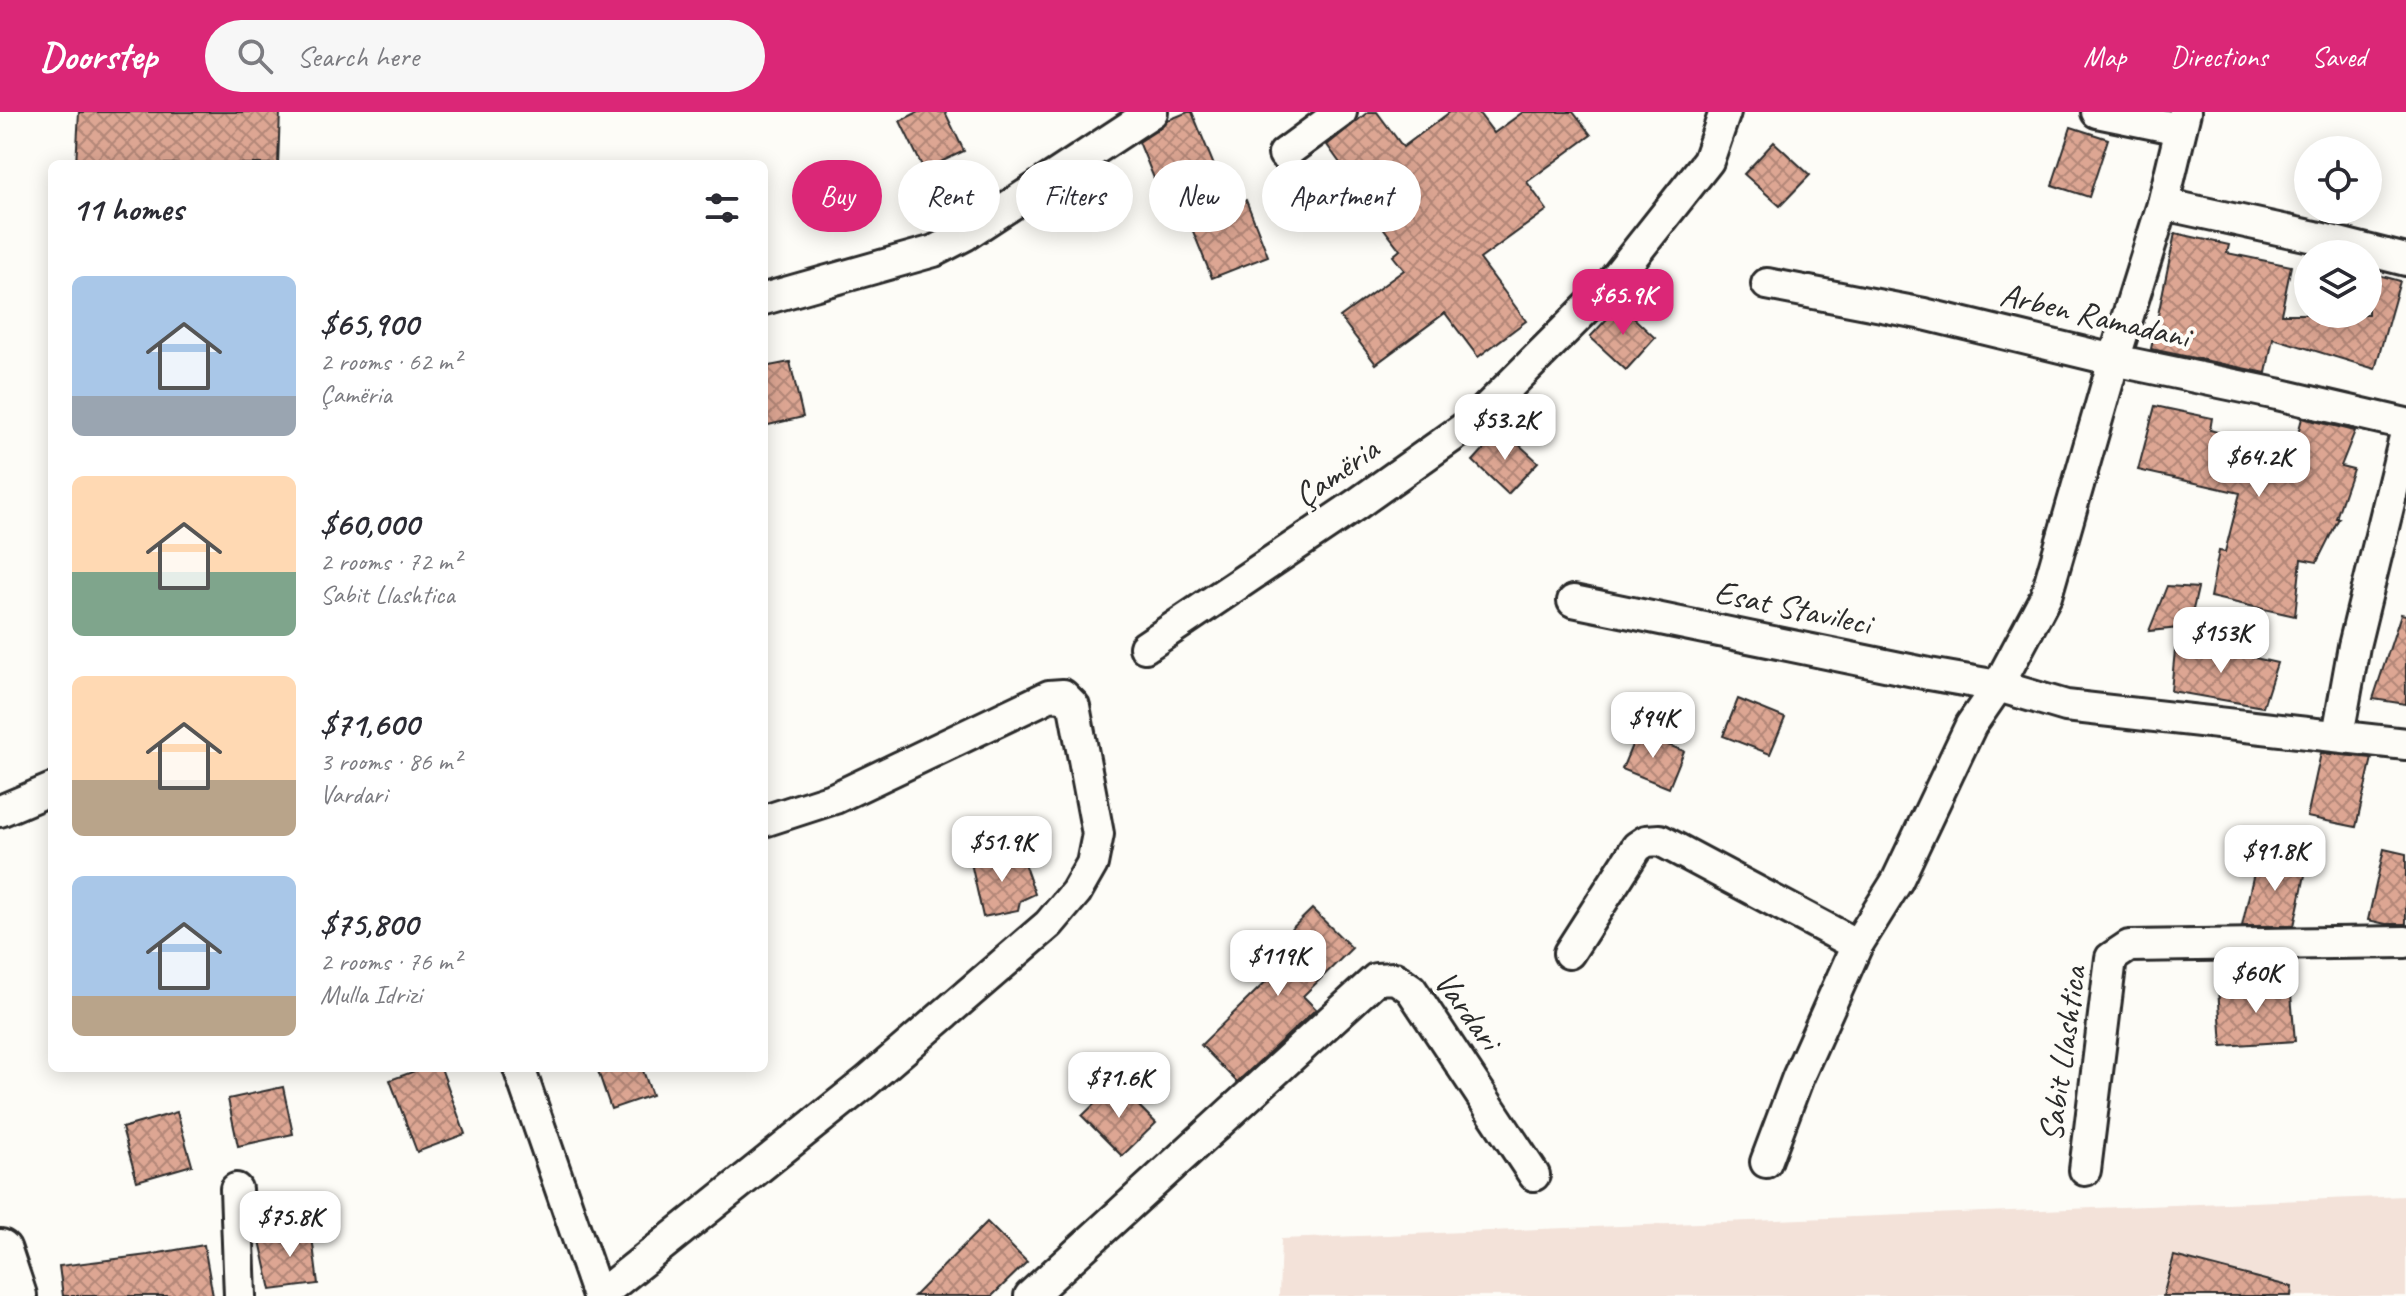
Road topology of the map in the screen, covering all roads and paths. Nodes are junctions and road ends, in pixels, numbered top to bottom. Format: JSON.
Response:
{"nodes":[{"id":1,"x":1152,"y":112,"type":"edge"},
{"id":2,"x":1341,"y":112,"type":"edge"},
{"id":3,"x":1725,"y":112,"type":"edge"},
{"id":4,"x":2097,"y":112,"type":"edge"},
{"id":5,"x":2183,"y":120,"type":"edge"},
{"id":6,"x":1284,"y":154,"type":"dead end"},
{"id":7,"x":2163,"y":204,"type":"junction"},
{"id":8,"x":2406,"y":260,"type":"edge"},
{"id":9,"x":1767,"y":284,"type":"dead end"},
{"id":10,"x":768,"y":298,"type":"edge"},
{"id":11,"x":2114,"y":360,"type":"junction"},
{"id":12,"x":2406,"y":424,"type":"edge"},
{"id":13,"x":2406,"y":433,"type":"edge"},
{"id":14,"x":1573,"y":601,"type":"dead end"},
{"id":15,"x":1145,"y":647,"type":"dead end"},
{"id":16,"x":1998,"y":686,"type":"junction"},
{"id":17,"x":2338,"y":735,"type":"junction"},
{"id":18,"x":2406,"y":744,"type":"edge"},
{"id":19,"x":48,"y":791,"type":"edge"},
{"id":20,"x":0,"y":811,"type":"edge"},
{"id":21,"x":768,"y":820,"type":"edge"},
{"id":22,"x":2406,"y":942,"type":"edge"},
{"id":23,"x":1857,"y":945,"type":"junction"},
{"id":24,"x":1569,"y":953,"type":"dead end"},
{"id":25,"x":520,"y":1072,"type":"edge"},
{"id":26,"x":1766,"y":1162,"type":"dead end"},
{"id":27,"x":2085,"y":1170,"type":"dead end"},
{"id":28,"x":1534,"y":1175,"type":"dead end"},
{"id":29,"x":236,"y":1189,"type":"dead end"},
{"id":30,"x":0,"y":1251,"type":"edge"},
{"id":31,"x":15,"y":1296,"type":"edge"},
{"id":32,"x":240,"y":1296,"type":"edge"},
{"id":33,"x":598,"y":1296,"type":"edge"},
{"id":34,"x":1030,"y":1296,"type":"edge"}],
"edges":[{"from":1,"to":10,"type":"street"},
{"from":2,"to":6,"type":"street"},
{"from":3,"to":15,"type":"street","name":"Çamëria"},
{"from":4,"to":5,"type":"street"},
{"from":5,"to":7,"type":"street"},
{"from":7,"to":8,"type":"street"},
{"from":7,"to":11,"type":"street"},
{"from":9,"to":11,"type":"street","name":"Arben Ramadani"},
{"from":11,"to":12,"type":"street","name":"Arben Ramadani"},
{"from":11,"to":16,"type":"street"},
{"from":13,"to":17,"type":"street"},
{"from":14,"to":16,"type":"street","name":"Esat Stavileci"},
{"from":16,"to":17,"type":"street","name":"Esat Stavileci"},
{"from":16,"to":23,"type":"street"},
{"from":17,"to":18,"type":"street","name":"Esat Stavileci"},
{"from":19,"to":20,"type":"street"},
{"from":21,"to":33,"type":"street"},
{"from":22,"to":27,"type":"street","name":"Sabit Llashtica"},
{"from":23,"to":24,"type":"street"},
{"from":23,"to":26,"type":"street"},
{"from":25,"to":33,"type":"street"},
{"from":28,"to":34,"type":"street","name":"Vardari"},
{"from":29,"to":32,"type":"street"},
{"from":30,"to":31,"type":"street"}]}
